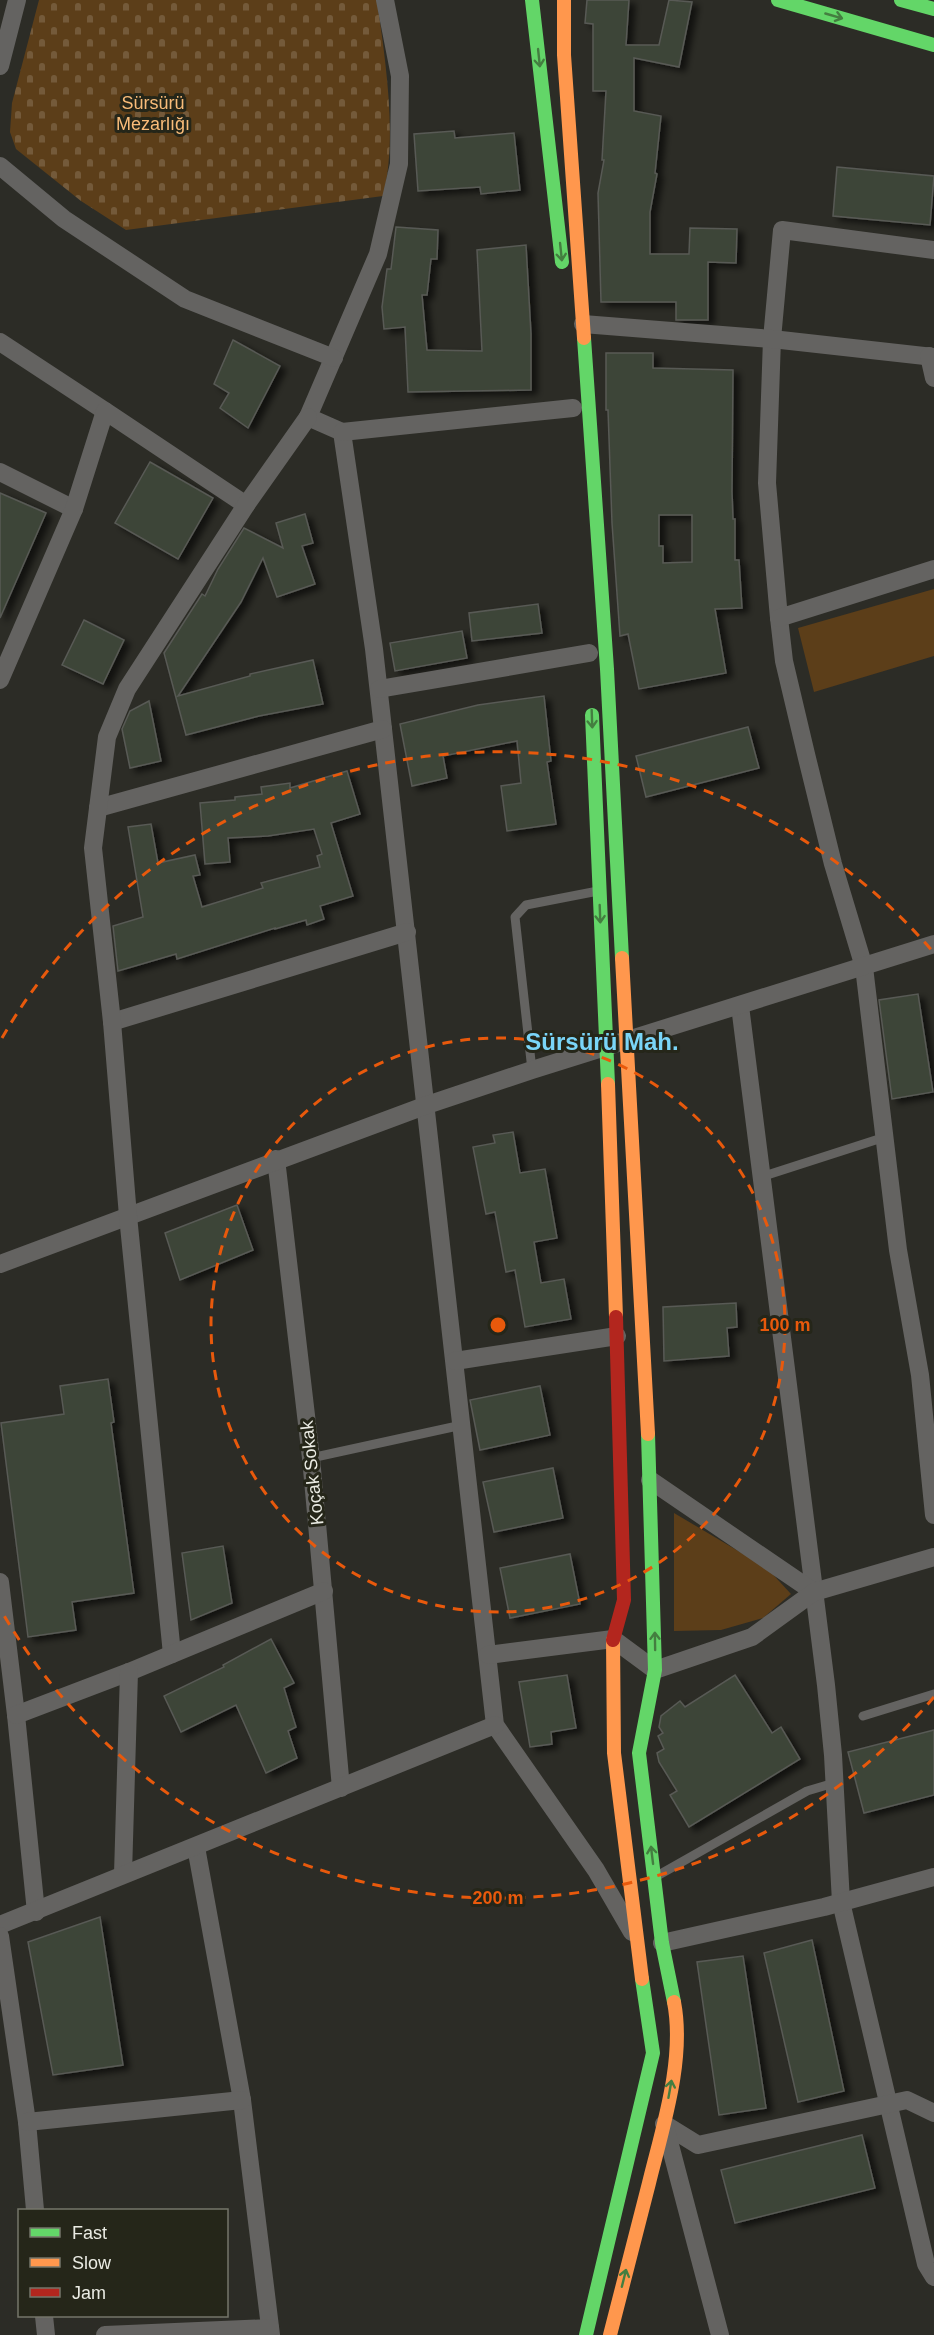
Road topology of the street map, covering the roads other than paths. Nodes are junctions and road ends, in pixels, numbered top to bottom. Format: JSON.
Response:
{"nodes":[{"id":1,"x":17,"y":0,"type":"edge"},
{"id":2,"x":385,"y":0,"type":"edge"},
{"id":3,"x":532,"y":0,"type":"edge"},
{"id":4,"x":564,"y":0,"type":"edge"},
{"id":5,"x":778,"y":0,"type":"edge"},
{"id":6,"x":902,"y":0,"type":"edge"},
{"id":7,"x":934,"y":9,"type":"edge"},
{"id":8,"x":934,"y":45,"type":"edge"},
{"id":9,"x":0,"y":66,"type":"edge"},
{"id":10,"x":0,"y":166,"type":"edge"},
{"id":11,"x":934,"y":250,"type":"edge"},
{"id":12,"x":564,"y":280,"type":"dead end"},
{"id":13,"x":583,"y":324,"type":"junction"},
{"id":14,"x":772,"y":339,"type":"junction"},
{"id":15,"x":0,"y":342,"type":"edge"},
{"id":16,"x":931,"y":356,"type":"edge"},
{"id":17,"x":334,"y":358,"type":"junction"},
{"id":18,"x":934,"y":378,"type":"edge"},
{"id":19,"x":573,"y":408,"type":"dead end"},
{"id":20,"x":105,"y":411,"type":"junction"},
{"id":21,"x":308,"y":417,"type":"junction"},
{"id":22,"x":342,"y":432,"type":"junction"},
{"id":23,"x":0,"y":472,"type":"edge"},
{"id":24,"x":246,"y":506,"type":"junction"},
{"id":25,"x":74,"y":509,"type":"junction"},
{"id":26,"x":934,"y":569,"type":"edge"},
{"id":27,"x":778,"y":618,"type":"junction"},
{"id":28,"x":589,"y":655,"type":"dead end"},
{"id":29,"x":0,"y":680,"type":"edge"},
{"id":30,"x":379,"y":689,"type":"junction"},
{"id":31,"x":591,"y":705,"type":"dead end"},
{"id":32,"x":383,"y":729,"type":"junction"},
{"id":33,"x":98,"y":808,"type":"junction"},
{"id":34,"x":599,"y":891,"type":"junction"},
{"id":35,"x":407,"y":932,"type":"junction"},
{"id":36,"x":934,"y":944,"type":"edge"},
{"id":37,"x":864,"y":967,"type":"junction"},
{"id":38,"x":740,"y":1006,"type":"junction"},
{"id":39,"x":112,"y":1022,"type":"junction"},
{"id":40,"x":626,"y":1042,"type":"junction"},
{"id":41,"x":606,"y":1049,"type":"junction"},
{"id":42,"x":532,"y":1070,"type":"junction"},
{"id":43,"x":426,"y":1105,"type":"junction"},
{"id":44,"x":885,"y":1137,"type":"junction"},
{"id":45,"x":276,"y":1159,"type":"junction"},
{"id":46,"x":761,"y":1177,"type":"junction"},
{"id":47,"x":128,"y":1216,"type":"junction"},
{"id":48,"x":0,"y":1264,"type":"edge"},
{"id":49,"x":616,"y":1336,"type":"junction"},
{"id":50,"x":455,"y":1361,"type":"junction"},
{"id":51,"x":927,"y":1374,"type":"edge"},
{"id":52,"x":462,"y":1425,"type":"junction"},
{"id":53,"x":311,"y":1458,"type":"junction"},
{"id":54,"x":650,"y":1480,"type":"junction"},
{"id":55,"x":934,"y":1515,"type":"edge"},
{"id":56,"x":934,"y":1557,"type":"edge"},
{"id":57,"x":0,"y":1582,"type":"edge"},
{"id":58,"x":324,"y":1591,"type":"junction"},
{"id":59,"x":814,"y":1592,"type":"junction"},
{"id":60,"x":613,"y":1639,"type":"junction"},
{"id":61,"x":172,"y":1654,"type":"junction"},
{"id":62,"x":488,"y":1655,"type":"junction"},
{"id":63,"x":655,"y":1670,"type":"junction"},
{"id":64,"x":129,"y":1672,"type":"junction"},
{"id":65,"x":934,"y":1694,"type":"edge"},
{"id":66,"x":16,"y":1715,"type":"junction"},
{"id":67,"x":863,"y":1716,"type":"dead end"},
{"id":68,"x":495,"y":1725,"type":"junction"},
{"id":69,"x":834,"y":1783,"type":"junction"},
{"id":70,"x":341,"y":1788,"type":"junction"},
{"id":71,"x":196,"y":1847,"type":"junction"},
{"id":72,"x":123,"y":1874,"type":"junction"},
{"id":73,"x":655,"y":1877,"type":"junction"},
{"id":74,"x":934,"y":1877,"type":"edge"},
{"id":75,"x":841,"y":1902,"type":"junction"},
{"id":76,"x":36,"y":1912,"type":"junction"},
{"id":77,"x":0,"y":1925,"type":"edge"},
{"id":78,"x":0,"y":1936,"type":"edge"},
{"id":79,"x":636,"y":1940,"type":"junction"},
{"id":80,"x":662,"y":1942,"type":"junction"},
{"id":81,"x":242,"y":2100,"type":"junction"},
{"id":82,"x":890,"y":2104,"type":"junction"},
{"id":83,"x":934,"y":2113,"type":"edge"},
{"id":84,"x":27,"y":2122,"type":"junction"},
{"id":85,"x":664,"y":2124,"type":"junction"},
{"id":86,"x":35,"y":2209,"type":"edge"},
{"id":87,"x":934,"y":2277,"type":"edge"},
{"id":88,"x":44,"y":2317,"type":"edge"},
{"id":89,"x":271,"y":2332,"type":"edge"},
{"id":90,"x":46,"y":2335,"type":"edge"},
{"id":91,"x":105,"y":2335,"type":"edge"},
{"id":92,"x":586,"y":2335,"type":"edge"},
{"id":93,"x":610,"y":2335,"type":"edge"},
{"id":94,"x":720,"y":2335,"type":"edge"}],
"edges":[{"from":1,"to":9,"type":"street"},
{"from":2,"to":17,"type":"street"},
{"from":3,"to":12,"type":"main road","one_way":true},
{"from":4,"to":13,"type":"main road"},
{"from":5,"to":8,"type":"main road","one_way":true},
{"from":6,"to":7,"type":"main road"},
{"from":10,"to":17,"type":"street"},
{"from":11,"to":14,"type":"street"},
{"from":13,"to":14,"type":"street"},
{"from":13,"to":40,"type":"main road"},
{"from":14,"to":16,"type":"street"},
{"from":14,"to":27,"type":"street"},
{"from":15,"to":20,"type":"street"},
{"from":16,"to":18,"type":"street"},
{"from":17,"to":21,"type":"street"},
{"from":19,"to":22,"type":"street"},
{"from":20,"to":24,"type":"street"},
{"from":20,"to":25,"type":"street"},
{"from":21,"to":22,"type":"street"},
{"from":21,"to":24,"type":"street"},
{"from":22,"to":30,"type":"street"},
{"from":23,"to":25,"type":"street"},
{"from":24,"to":33,"type":"street"},
{"from":25,"to":29,"type":"street"},
{"from":26,"to":27,"type":"street"},
{"from":27,"to":37,"type":"street"},
{"from":28,"to":30,"type":"street"},
{"from":30,"to":32,"type":"street"},
{"from":31,"to":34,"type":"main road","one_way":true},
{"from":32,"to":33,"type":"street"},
{"from":32,"to":35,"type":"street"},
{"from":33,"to":39,"type":"street"},
{"from":34,"to":41,"type":"main road","one_way":true},
{"from":34,"to":42,"type":"lane"},
{"from":35,"to":39,"type":"street"},
{"from":35,"to":43,"type":"street"},
{"from":36,"to":37,"type":"street"},
{"from":37,"to":38,"type":"street"},
{"from":37,"to":44,"type":"street"},
{"from":38,"to":40,"type":"street"},
{"from":38,"to":46,"type":"street"},
{"from":39,"to":47,"type":"street"},
{"from":40,"to":41,"type":"street"},
{"from":40,"to":54,"type":"main road"},
{"from":41,"to":42,"type":"street"},
{"from":41,"to":49,"type":"main road"},
{"from":42,"to":43,"type":"street"},
{"from":43,"to":45,"type":"street"},
{"from":43,"to":50,"type":"street"},
{"from":44,"to":46,"type":"lane"},
{"from":44,"to":51,"type":"street"},
{"from":45,"to":47,"type":"street"},
{"from":45,"to":53,"type":"street","name":"Koçak Sokak"},
{"from":46,"to":59,"type":"street"},
{"from":47,"to":48,"type":"street"},
{"from":47,"to":61,"type":"street"},
{"from":49,"to":50,"type":"street"},
{"from":49,"to":60,"type":"main road"},
{"from":50,"to":52,"type":"street"},
{"from":51,"to":55,"type":"street"},
{"from":52,"to":53,"type":"lane"},
{"from":52,"to":62,"type":"street"},
{"from":53,"to":58,"type":"street","name":"Koçak Sokak"},
{"from":54,"to":59,"type":"street"},
{"from":63,"to":54,"type":"main road","one_way":true},
{"from":56,"to":59,"type":"street"},
{"from":57,"to":66,"type":"street"},
{"from":58,"to":61,"type":"street"},
{"from":58,"to":70,"type":"street","name":"Koçak Sokak"},
{"from":59,"to":63,"type":"street"},
{"from":59,"to":69,"type":"street"},
{"from":60,"to":62,"type":"street"},
{"from":60,"to":63,"type":"street"},
{"from":60,"to":79,"type":"main road"},
{"from":61,"to":64,"type":"street"},
{"from":62,"to":68,"type":"street"},
{"from":73,"to":63,"type":"main road","one_way":true},
{"from":64,"to":66,"type":"street"},
{"from":64,"to":72,"type":"street"},
{"from":65,"to":67,"type":"lane"},
{"from":66,"to":76,"type":"street"},
{"from":68,"to":70,"type":"street"},
{"from":68,"to":79,"type":"street"},
{"from":69,"to":73,"type":"lane"},
{"from":69,"to":75,"type":"street"},
{"from":70,"to":71,"type":"street"},
{"from":71,"to":72,"type":"street"},
{"from":71,"to":81,"type":"street"},
{"from":72,"to":76,"type":"street"},
{"from":73,"to":80,"type":"main road"},
{"from":74,"to":75,"type":"street"},
{"from":75,"to":80,"type":"street"},
{"from":75,"to":82,"type":"street"},
{"from":76,"to":77,"type":"street"},
{"from":78,"to":84,"type":"street"},
{"from":79,"to":92,"type":"main road"},
{"from":85,"to":80,"type":"main road","one_way":true},
{"from":81,"to":84,"type":"street"},
{"from":81,"to":89,"type":"street"},
{"from":82,"to":83,"type":"street"},
{"from":82,"to":85,"type":"street"},
{"from":82,"to":87,"type":"street"},
{"from":84,"to":86,"type":"street"},
{"from":93,"to":85,"type":"main road","one_way":true},
{"from":85,"to":94,"type":"street"},
{"from":88,"to":90,"type":"street"},
{"from":89,"to":91,"type":"street"}]}
